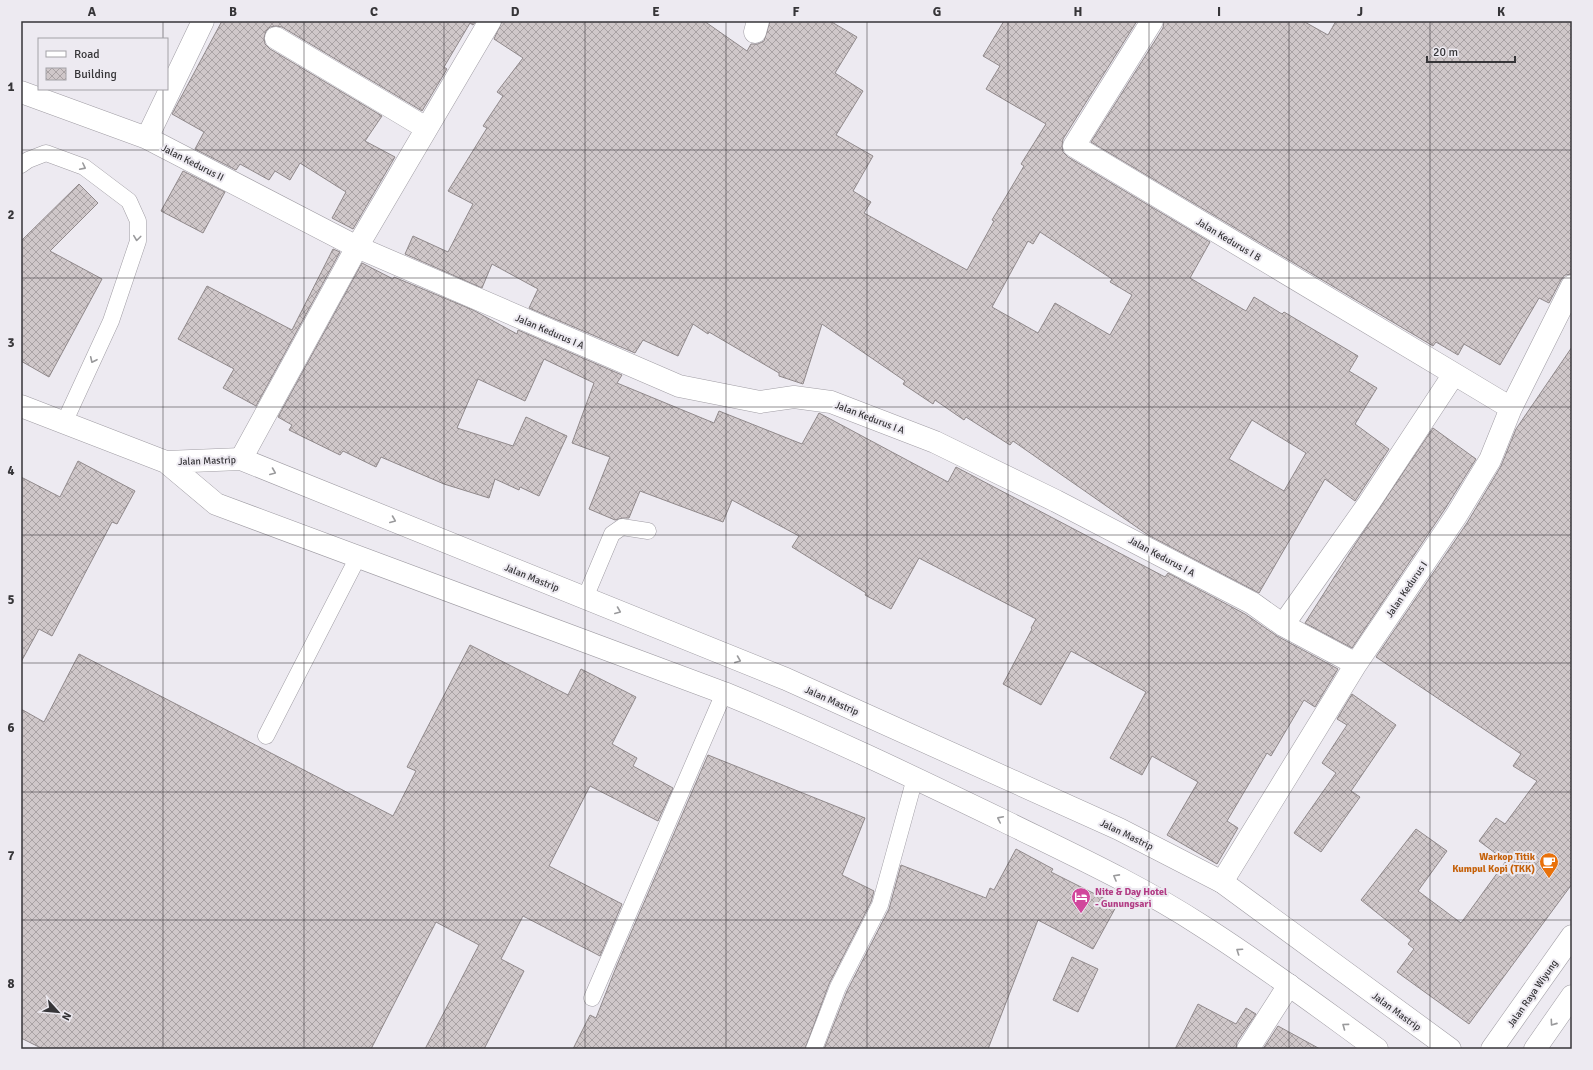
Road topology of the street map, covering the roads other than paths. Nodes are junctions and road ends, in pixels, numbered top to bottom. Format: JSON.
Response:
{"nodes":[{"id":1,"x":203,"y":21,"type":"edge"},
{"id":2,"x":490,"y":21,"type":"edge"},
{"id":3,"x":1152,"y":21,"type":"edge"},
{"id":4,"x":276,"y":38,"type":"dead end"},
{"id":5,"x":21,"y":92,"type":"edge"},
{"id":6,"x":426,"y":128,"type":"junction"},
{"id":7,"x":147,"y":138,"type":"junction"},
{"id":8,"x":21,"y":165,"type":"edge"},
{"id":9,"x":357,"y":247,"type":"junction"},
{"id":10,"x":1572,"y":286,"type":"edge"},
{"id":11,"x":1454,"y":374,"type":"junction"},
{"id":12,"x":21,"y":406,"type":"edge"},
{"id":13,"x":1511,"y":408,"type":"junction"},
{"id":14,"x":64,"y":423,"type":"junction"},
{"id":15,"x":241,"y":459,"type":"junction"},
{"id":16,"x":166,"y":462,"type":"junction"},
{"id":17,"x":648,"y":531,"type":"dead end"},
{"id":18,"x":358,"y":557,"type":"junction"},
{"id":19,"x":585,"y":598,"type":"junction"},
{"id":20,"x":1283,"y":625,"type":"junction"},
{"id":21,"x":1356,"y":664,"type":"junction"},
{"id":22,"x":724,"y":693,"type":"junction"},
{"id":23,"x":266,"y":736,"type":"dead end"},
{"id":24,"x":915,"y":778,"type":"junction"},
{"id":25,"x":1222,"y":882,"type":"junction"},
{"id":26,"x":1572,"y":936,"type":"edge"},
{"id":27,"x":1289,"y":985,"type":"junction"},
{"id":28,"x":1572,"y":996,"type":"edge"},
{"id":29,"x":592,"y":998,"type":"dead end"},
{"id":30,"x":814,"y":1049,"type":"edge"},
{"id":31,"x":1248,"y":1049,"type":"edge"},
{"id":32,"x":1377,"y":1049,"type":"edge"},
{"id":33,"x":1450,"y":1049,"type":"edge"},
{"id":34,"x":1492,"y":1049,"type":"edge"},
{"id":35,"x":1535,"y":1049,"type":"edge"}],
"edges":[{"from":1,"to":7,"type":"street"},
{"from":2,"to":6,"type":"street"},
{"from":3,"to":11,"type":"street","name":"Jalan Kedurus I B"},
{"from":4,"to":6,"type":"street"},
{"from":5,"to":7,"type":"street","name":"Jalan Kedurus II"},
{"from":6,"to":9,"type":"street"},
{"from":7,"to":9,"type":"street","name":"Jalan Kedurus II"},
{"from":8,"to":14,"type":"lane","one_way":true},
{"from":9,"to":15,"type":"street"},
{"from":9,"to":20,"type":"street","name":"Jalan Kedurus I A"},
{"from":10,"to":13,"type":"street","name":"Jalan Kedurus I"},
{"from":11,"to":13,"type":"street","name":"Jalan Kedurus I B"},
{"from":11,"to":20,"type":"street"},
{"from":12,"to":14,"type":"street","name":"Jalan Mastrip"},
{"from":13,"to":21,"type":"street","name":"Jalan Kedurus I"},
{"from":14,"to":16,"type":"street","name":"Jalan Mastrip"},
{"from":15,"to":16,"type":"street","name":"Jalan Mastrip"},
{"from":15,"to":19,"type":"street","name":"Jalan Mastrip","one_way":true},
{"from":16,"to":18,"type":"street","name":"Jalan Mastrip"},
{"from":17,"to":19,"type":"lane"},
{"from":18,"to":22,"type":"street","name":"Jalan Mastrip"},
{"from":18,"to":23,"type":"lane"},
{"from":19,"to":25,"type":"street","name":"Jalan Mastrip","one_way":true},
{"from":20,"to":21,"type":"street","name":"Jalan Kedurus I A"},
{"from":21,"to":25,"type":"street","name":"Jalan Kedurus I"},
{"from":22,"to":24,"type":"street","name":"Jalan Mastrip"},
{"from":22,"to":29,"type":"lane"},
{"from":27,"to":24,"type":"street","name":"Jalan Mastrip","one_way":true},
{"from":24,"to":30,"type":"lane"},
{"from":25,"to":33,"type":"street","name":"Jalan Mastrip"},
{"from":26,"to":34,"type":"street","name":"Jalan Raya Wiyung"},
{"from":27,"to":31,"type":"street"},
{"from":32,"to":27,"type":"street","name":"Jalan Mastrip","one_way":true},
{"from":28,"to":35,"type":"street","one_way":true}]}
